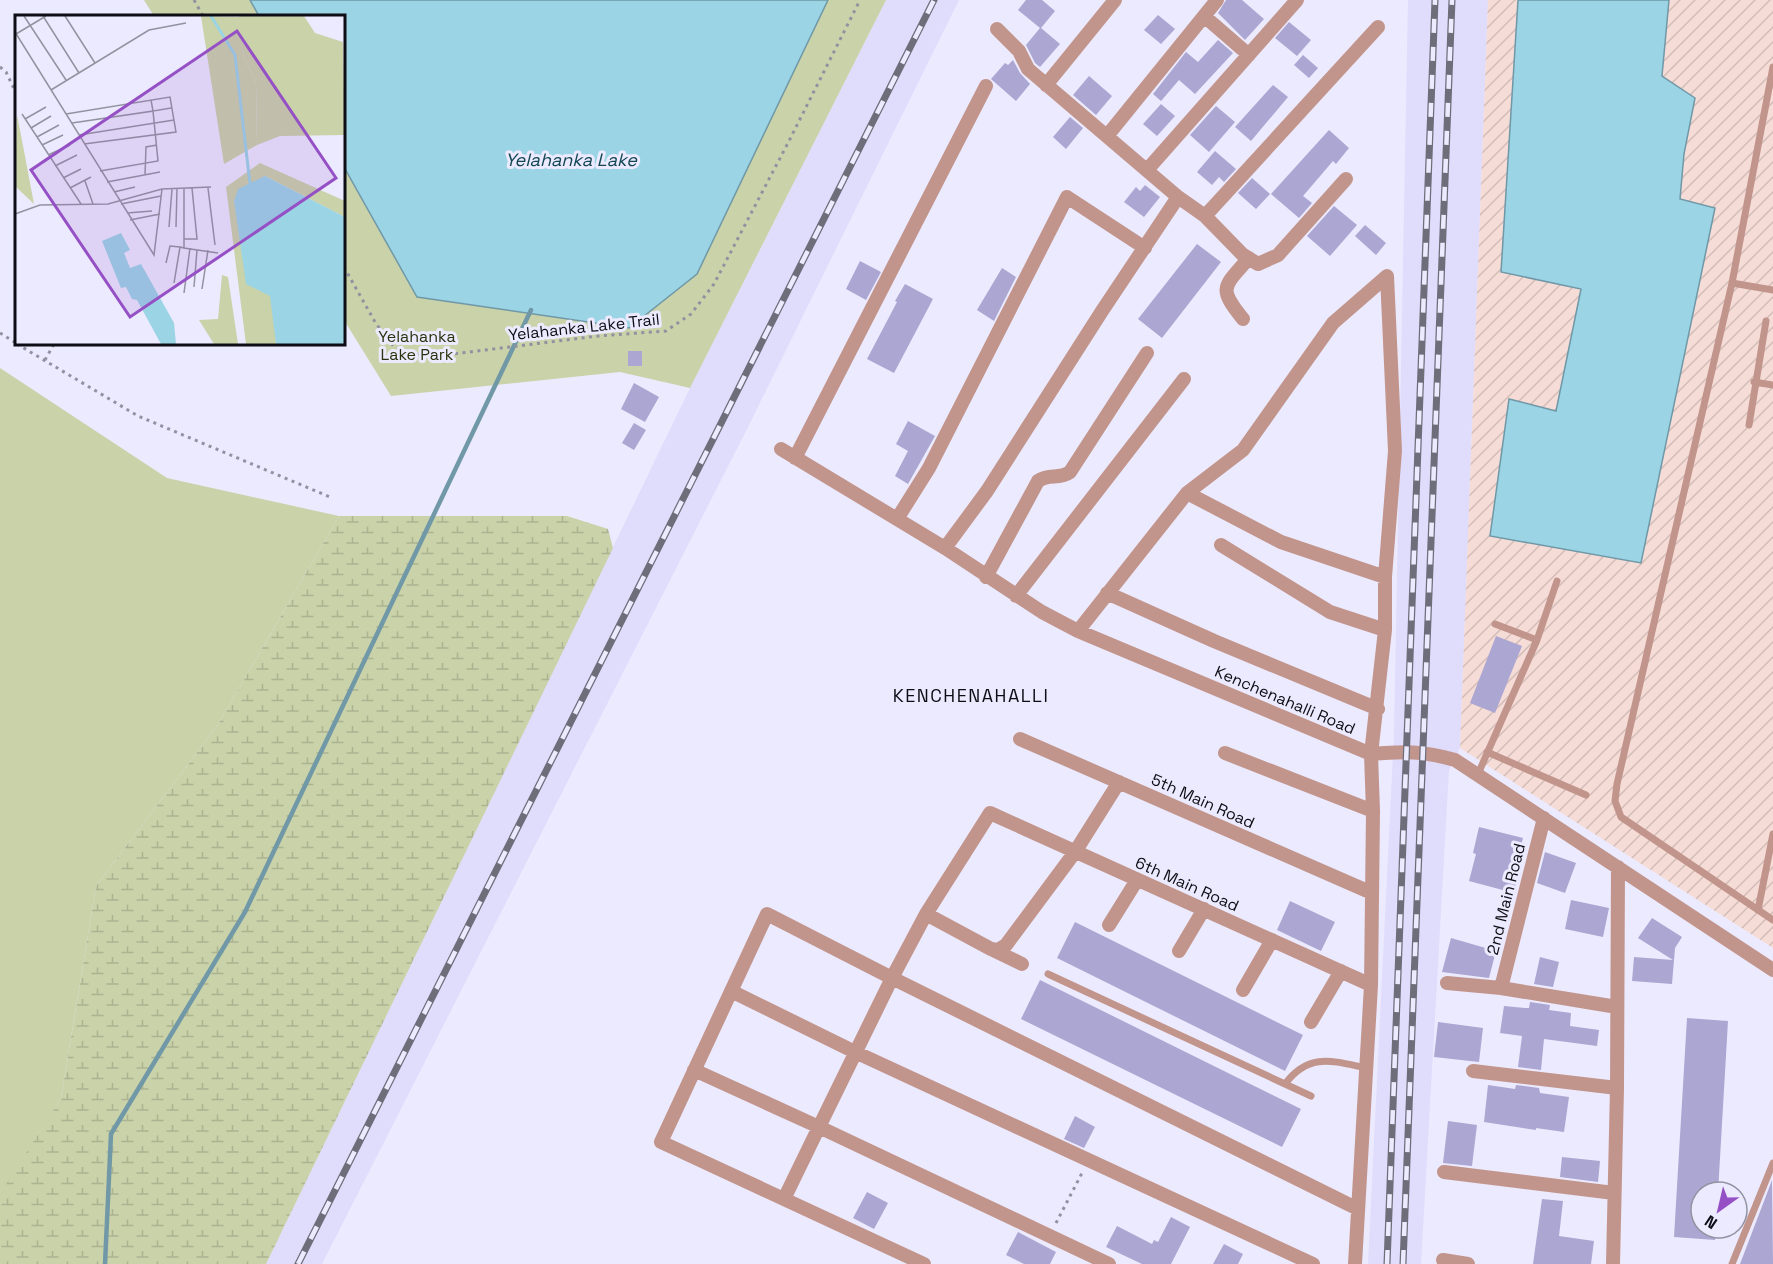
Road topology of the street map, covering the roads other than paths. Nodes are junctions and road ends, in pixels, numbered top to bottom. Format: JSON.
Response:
{"nodes":[{"id":1,"x":1115,"y":0,"type":"edge"},
{"id":2,"x":1218,"y":0,"type":"edge"},
{"id":3,"x":1297,"y":0,"type":"edge"},
{"id":4,"x":1204,"y":16,"type":"junction"},
{"id":5,"x":1378,"y":27,"type":"dead end"},
{"id":6,"x":997,"y":29,"type":"dead end"},
{"id":7,"x":1249,"y":55,"type":"junction"},
{"id":8,"x":1773,"y":67,"type":"edge"},
{"id":9,"x":1046,"y":85,"type":"junction"},
{"id":10,"x":986,"y":86,"type":"dead end"},
{"id":11,"x":1107,"y":135,"type":"junction"},
{"id":12,"x":1148,"y":170,"type":"junction"},
{"id":13,"x":1346,"y":179,"type":"dead end"},
{"id":14,"x":1178,"y":197,"type":"junction"},
{"id":15,"x":1205,"y":216,"type":"junction"},
{"id":16,"x":1144,"y":248,"type":"junction"},
{"id":17,"x":1249,"y":258,"type":"junction"},
{"id":18,"x":1732,"y":283,"type":"junction"},
{"id":19,"x":1773,"y":290,"type":"edge"},
{"id":20,"x":1243,"y":319,"type":"dead end"},
{"id":21,"x":1766,"y":321,"type":"dead end"},
{"id":22,"x":1147,"y":353,"type":"dead end"},
{"id":23,"x":1184,"y":379,"type":"dead end"},
{"id":24,"x":1754,"y":382,"type":"junction"},
{"id":25,"x":1773,"y":386,"type":"edge"},
{"id":26,"x":1749,"y":424,"type":"dead end"},
{"id":27,"x":781,"y":449,"type":"dead end"},
{"id":28,"x":795,"y":458,"type":"junction"},
{"id":29,"x":1187,"y":493,"type":"junction"},
{"id":30,"x":897,"y":519,"type":"junction"},
{"id":31,"x":1221,"y":545,"type":"dead end"},
{"id":32,"x":945,"y":548,"type":"junction"},
{"id":33,"x":986,"y":577,"type":"junction"},
{"id":34,"x":1385,"y":577,"type":"junction"},
{"id":35,"x":1557,"y":581,"type":"dead end"},
{"id":36,"x":1107,"y":593,"type":"junction"},
{"id":37,"x":1016,"y":596,"type":"junction"},
{"id":38,"x":1495,"y":624,"type":"dead end"},
{"id":39,"x":1385,"y":630,"type":"junction"},
{"id":40,"x":1078,"y":631,"type":"junction"},
{"id":41,"x":1537,"y":640,"type":"junction"},
{"id":42,"x":1378,"y":709,"type":"junction"},
{"id":43,"x":1020,"y":739,"type":"dead end"},
{"id":44,"x":1487,"y":752,"type":"junction"},
{"id":45,"x":1225,"y":753,"type":"dead end"},
{"id":46,"x":1371,"y":754,"type":"junction"},
{"id":47,"x":1478,"y":774,"type":"junction"},
{"id":48,"x":1119,"y":782,"type":"junction"},
{"id":49,"x":1586,"y":795,"type":"dead end"},
{"id":50,"x":1374,"y":811,"type":"junction"},
{"id":51,"x":1544,"y":818,"type":"junction"},
{"id":52,"x":1773,"y":834,"type":"edge"},
{"id":53,"x":1075,"y":852,"type":"junction"},
{"id":54,"x":1618,"y":867,"type":"junction"},
{"id":55,"x":1137,"y":880,"type":"junction"},
{"id":56,"x":1372,"y":893,"type":"junction"},
{"id":57,"x":1204,"y":909,"type":"junction"},
{"id":58,"x":1758,"y":910,"type":"junction"},
{"id":59,"x":926,"y":914,"type":"junction"},
{"id":60,"x":1773,"y":920,"type":"edge"},
{"id":61,"x":1108,"y":925,"type":"dead end"},
{"id":62,"x":1272,"y":940,"type":"junction"},
{"id":63,"x":991,"y":949,"type":"junction"},
{"id":64,"x":1179,"y":951,"type":"dead end"},
{"id":65,"x":1022,"y":964,"type":"dead end"},
{"id":66,"x":1773,"y":970,"type":"edge"},
{"id":67,"x":1341,"y":971,"type":"junction"},
{"id":68,"x":1048,"y":974,"type":"dead end"},
{"id":69,"x":892,"y":978,"type":"junction"},
{"id":70,"x":1447,"y":983,"type":"dead end"},
{"id":71,"x":1371,"y":985,"type":"junction"},
{"id":72,"x":1501,"y":988,"type":"junction"},
{"id":73,"x":1243,"y":990,"type":"dead end"},
{"id":74,"x":731,"y":991,"type":"junction"},
{"id":75,"x":1617,"y":1007,"type":"junction"},
{"id":76,"x":1311,"y":1022,"type":"dead end"},
{"id":77,"x":855,"y":1052,"type":"junction"},
{"id":78,"x":1366,"y":1068,"type":"junction"},
{"id":79,"x":694,"y":1070,"type":"junction"},
{"id":80,"x":1473,"y":1071,"type":"dead end"},
{"id":81,"x":1285,"y":1084,"type":"junction"},
{"id":82,"x":1617,"y":1088,"type":"junction"},
{"id":83,"x":1311,"y":1096,"type":"dead end"},
{"id":84,"x":819,"y":1127,"type":"junction"},
{"id":85,"x":1773,"y":1163,"type":"edge"},
{"id":86,"x":1444,"y":1172,"type":"dead end"},
{"id":87,"x":1614,"y":1193,"type":"junction"},
{"id":88,"x":784,"y":1199,"type":"junction"},
{"id":89,"x":1358,"y":1209,"type":"junction"},
{"id":90,"x":1443,"y":1260,"type":"dead end"},
{"id":91,"x":924,"y":1264,"type":"edge"},
{"id":92,"x":1109,"y":1264,"type":"edge"},
{"id":93,"x":1313,"y":1264,"type":"edge"},
{"id":94,"x":1355,"y":1264,"type":"edge"},
{"id":95,"x":1468,"y":1264,"type":"edge"},
{"id":96,"x":1613,"y":1264,"type":"edge"},
{"id":97,"x":1732,"y":1264,"type":"edge"}],
"edges":[{"from":1,"to":9,"type":"street"},
{"from":2,"to":4,"type":"street"},
{"from":3,"to":7,"type":"street"},
{"from":4,"to":7,"type":"street"},
{"from":4,"to":11,"type":"street"},
{"from":5,"to":15,"type":"street"},
{"from":6,"to":9,"type":"street"},
{"from":7,"to":12,"type":"street"},
{"from":8,"to":18,"type":"lane"},
{"from":9,"to":11,"type":"street"},
{"from":10,"to":28,"type":"street"},
{"from":11,"to":12,"type":"street"},
{"from":12,"to":14,"type":"street"},
{"from":13,"to":17,"type":"street"},
{"from":14,"to":15,"type":"street"},
{"from":14,"to":16,"type":"street"},
{"from":15,"to":17,"type":"street"},
{"from":16,"to":30,"type":"street"},
{"from":16,"to":32,"type":"street"},
{"from":17,"to":20,"type":"street"},
{"from":18,"to":19,"type":"lane"},
{"from":18,"to":58,"type":"lane"},
{"from":21,"to":24,"type":"lane"},
{"from":22,"to":33,"type":"street"},
{"from":23,"to":37,"type":"street"},
{"from":24,"to":25,"type":"lane"},
{"from":24,"to":26,"type":"lane"},
{"from":27,"to":28,"type":"street","name":"Kenchenahalli Road"},
{"from":28,"to":30,"type":"street","name":"Kenchenahalli Road"},
{"from":29,"to":34,"type":"street"},
{"from":29,"to":34,"type":"street"},
{"from":29,"to":36,"type":"street"},
{"from":30,"to":32,"type":"street","name":"Kenchenahalli Road"},
{"from":31,"to":39,"type":"street"},
{"from":32,"to":33,"type":"street","name":"Kenchenahalli Road"},
{"from":33,"to":37,"type":"street","name":"Kenchenahalli Road"},
{"from":34,"to":39,"type":"street"},
{"from":35,"to":41,"type":"lane"},
{"from":36,"to":40,"type":"street"},
{"from":36,"to":42,"type":"street"},
{"from":37,"to":40,"type":"street","name":"Kenchenahalli Road"},
{"from":38,"to":41,"type":"lane"},
{"from":39,"to":42,"type":"street"},
{"from":40,"to":46,"type":"street","name":"Kenchenahalli Road"},
{"from":41,"to":44,"type":"lane"},
{"from":42,"to":46,"type":"street"},
{"from":43,"to":48,"type":"street","name":"5th Main Road"},
{"from":44,"to":47,"type":"lane"},
{"from":44,"to":49,"type":"lane"},
{"from":45,"to":50,"type":"street"},
{"from":46,"to":47,"type":"street","name":"Kenchenahalli Road"},
{"from":46,"to":50,"type":"street"},
{"from":47,"to":51,"type":"street","name":"Kenchenahalli Road"},
{"from":48,"to":53,"type":"street"},
{"from":48,"to":56,"type":"street","name":"5th Main Road"},
{"from":50,"to":56,"type":"street"},
{"from":51,"to":54,"type":"street","name":"Kenchenahalli Road"},
{"from":51,"to":72,"type":"street","name":"2nd Main Road"},
{"from":52,"to":58,"type":"lane"},
{"from":53,"to":55,"type":"street","name":"6th Main Road"},
{"from":53,"to":59,"type":"street","name":"6th Main Road"},
{"from":53,"to":63,"type":"street"},
{"from":54,"to":66,"type":"street","name":"Kenchenahalli Road"},
{"from":54,"to":75,"type":"street"},
{"from":55,"to":57,"type":"street","name":"6th Main Road"},
{"from":55,"to":61,"type":"street"},
{"from":56,"to":71,"type":"street"},
{"from":57,"to":62,"type":"street","name":"6th Main Road"},
{"from":57,"to":64,"type":"street"},
{"from":58,"to":60,"type":"lane"},
{"from":59,"to":63,"type":"street"},
{"from":59,"to":69,"type":"street"},
{"from":62,"to":67,"type":"street","name":"6th Main Road"},
{"from":62,"to":73,"type":"street"},
{"from":63,"to":65,"type":"street"},
{"from":67,"to":71,"type":"street","name":"6th Main Road"},
{"from":67,"to":76,"type":"street"},
{"from":68,"to":81,"type":"lane"},
{"from":69,"to":74,"type":"street"},
{"from":69,"to":77,"type":"street"},
{"from":69,"to":89,"type":"street"},
{"from":70,"to":72,"type":"street"},
{"from":71,"to":78,"type":"street"},
{"from":72,"to":75,"type":"street"},
{"from":74,"to":77,"type":"street"},
{"from":74,"to":79,"type":"street"},
{"from":75,"to":82,"type":"street"},
{"from":77,"to":84,"type":"street"},
{"from":77,"to":93,"type":"street"},
{"from":78,"to":81,"type":"lane"},
{"from":78,"to":89,"type":"street"},
{"from":79,"to":84,"type":"street"},
{"from":79,"to":88,"type":"street"},
{"from":80,"to":82,"type":"street"},
{"from":81,"to":83,"type":"lane"},
{"from":82,"to":87,"type":"street"},
{"from":84,"to":88,"type":"street"},
{"from":84,"to":92,"type":"street"},
{"from":85,"to":97,"type":"lane"},
{"from":86,"to":87,"type":"street"},
{"from":87,"to":96,"type":"street"},
{"from":88,"to":91,"type":"street"},
{"from":89,"to":94,"type":"street"},
{"from":90,"to":95,"type":"street"}]}
